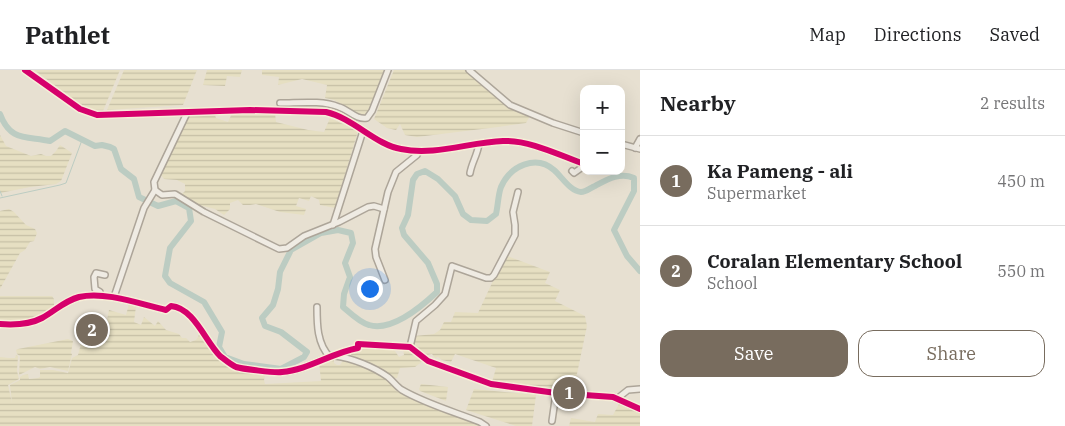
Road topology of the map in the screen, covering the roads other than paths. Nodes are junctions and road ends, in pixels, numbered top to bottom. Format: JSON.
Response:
{"nodes":[{"id":1,"x":25,"y":70,"type":"edge"},
{"id":2,"x":388,"y":70,"type":"edge"},
{"id":3,"x":469,"y":70,"type":"edge"},
{"id":4,"x":280,"y":103,"type":"dead end"},
{"id":5,"x":187,"y":112,"type":"junction"},
{"id":6,"x":353,"y":116,"type":"junction"},
{"id":7,"x":349,"y":122,"type":"junction"},
{"id":8,"x":363,"y":131,"type":"junction"},
{"id":9,"x":580,"y":132,"type":"edge"},
{"id":10,"x":640,"y":139,"type":"edge"},
{"id":11,"x":479,"y":144,"type":"junction"},
{"id":12,"x":637,"y":148,"type":"edge"},
{"id":13,"x":420,"y":151,"type":"junction"},
{"id":14,"x":580,"y":163,"type":"edge"},
{"id":15,"x":580,"y":165,"type":"edge"},
{"id":16,"x":571,"y":172,"type":"dead end"},
{"id":17,"x":470,"y":173,"type":"dead end"},
{"id":18,"x":155,"y":190,"type":"junction"},
{"id":19,"x":518,"y":192,"type":"dead end"},
{"id":20,"x":384,"y":209,"type":"junction"},
{"id":21,"x":333,"y":225,"type":"junction"},
{"id":22,"x":105,"y":275,"type":"dead end"},
{"id":23,"x":385,"y":280,"type":"dead end"},
{"id":24,"x":101,"y":296,"type":"junction"},
{"id":25,"x":114,"y":297,"type":"junction"},
{"id":26,"x":317,"y":307,"type":"dead end"},
{"id":27,"x":0,"y":324,"type":"edge"},
{"id":28,"x":410,"y":347,"type":"junction"},
{"id":29,"x":331,"y":356,"type":"junction"},
{"id":30,"x":640,"y":389,"type":"edge"},
{"id":31,"x":556,"y":393,"type":"junction"},
{"id":32,"x":618,"y":398,"type":"junction"},
{"id":33,"x":640,"y":409,"type":"edge"},
{"id":34,"x":552,"y":421,"type":"dead end"},
{"id":35,"x":486,"y":426,"type":"edge"}],
"edges":[{"from":1,"to":5,"type":"street"},
{"from":2,"to":6,"type":"street"},
{"from":3,"to":9,"type":"street"},
{"from":4,"to":6,"type":"street"},
{"from":5,"to":7,"type":"street"},
{"from":5,"to":18,"type":"street"},
{"from":6,"to":7,"type":"street"},
{"from":7,"to":8,"type":"street"},
{"from":8,"to":13,"type":"street"},
{"from":8,"to":21,"type":"street"},
{"from":10,"to":12,"type":"street"},
{"from":11,"to":13,"type":"street"},
{"from":11,"to":14,"type":"street"},
{"from":11,"to":17,"type":"street"},
{"from":13,"to":20,"type":"street"},
{"from":15,"to":16,"type":"street"},
{"from":18,"to":21,"type":"street"},
{"from":18,"to":25,"type":"street"},
{"from":19,"to":28,"type":"street"},
{"from":20,"to":21,"type":"street"},
{"from":20,"to":23,"type":"street"},
{"from":22,"to":24,"type":"street"},
{"from":24,"to":25,"type":"street"},
{"from":24,"to":27,"type":"street"},
{"from":25,"to":29,"type":"street"},
{"from":26,"to":29,"type":"street"},
{"from":28,"to":29,"type":"street"},
{"from":28,"to":31,"type":"street"},
{"from":29,"to":35,"type":"street"},
{"from":30,"to":32,"type":"street"},
{"from":31,"to":32,"type":"street"},
{"from":31,"to":34,"type":"street"},
{"from":32,"to":33,"type":"street"}]}
